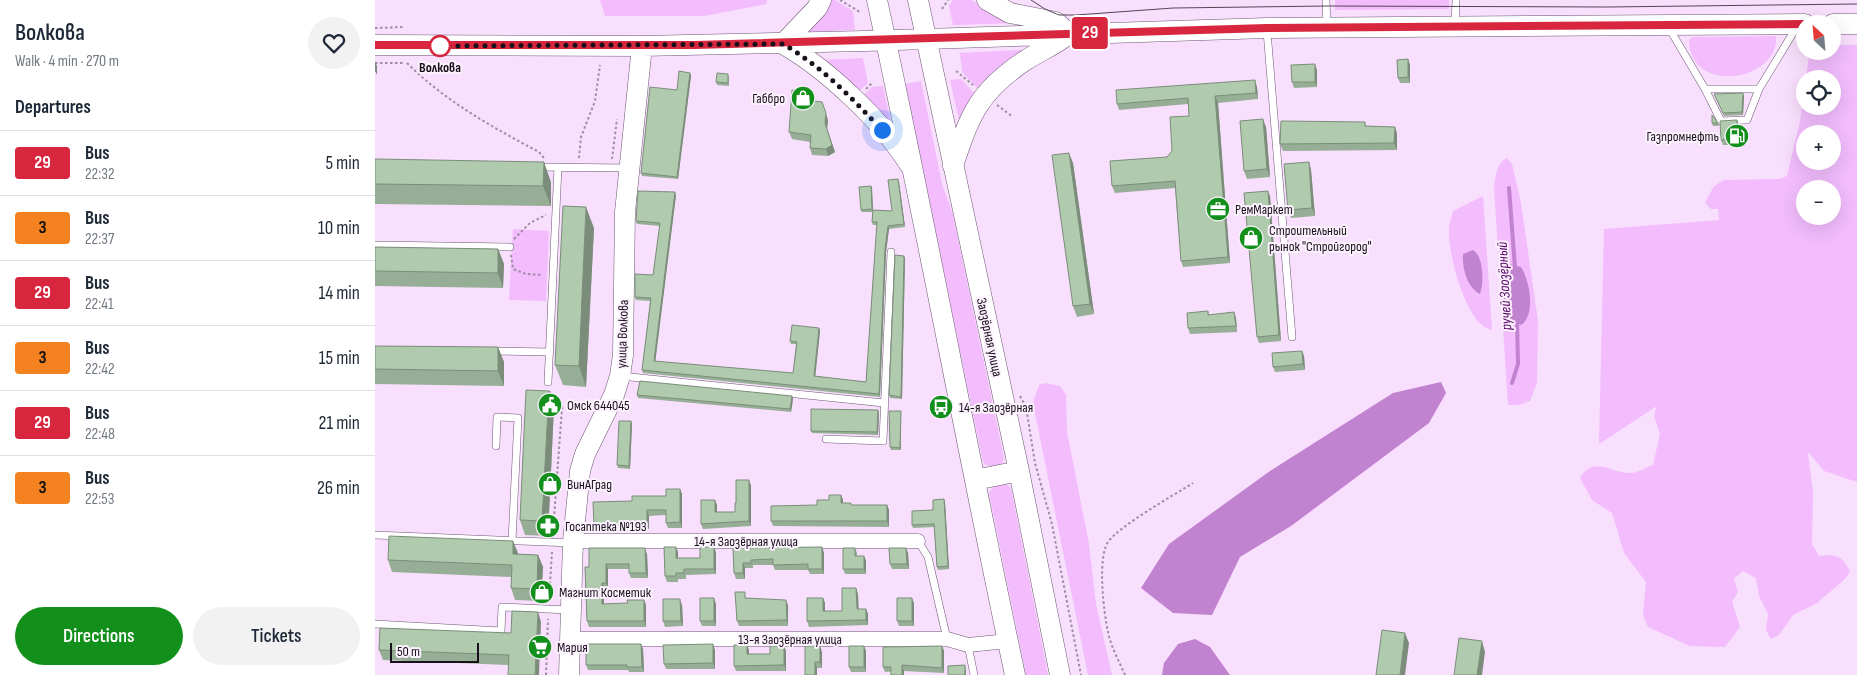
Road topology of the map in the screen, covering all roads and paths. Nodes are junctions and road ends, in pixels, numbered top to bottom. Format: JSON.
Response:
{"nodes":[{"id":1,"x":821,"y":0,"type":"edge"},
{"id":2,"x":840,"y":0,"type":"edge"},
{"id":3,"x":877,"y":0,"type":"edge"},
{"id":4,"x":918,"y":0,"type":"edge"},
{"id":5,"x":948,"y":0,"type":"edge"},
{"id":6,"x":987,"y":0,"type":"edge"},
{"id":7,"x":1326,"y":0,"type":"edge"},
{"id":8,"x":1456,"y":0,"type":"edge"},
{"id":9,"x":942,"y":8,"type":"dead end"},
{"id":10,"x":860,"y":12,"type":"dead end"},
{"id":11,"x":1796,"y":24,"type":"edge"},
{"id":12,"x":1841,"y":24,"type":"edge"},
{"id":13,"x":1857,"y":24,"type":"edge"},
{"id":14,"x":1667,"y":25,"type":"junction"},
{"id":15,"x":1455,"y":26,"type":"junction"},
{"id":16,"x":404,"y":27,"type":"dead end"},
{"id":17,"x":1327,"y":27,"type":"junction"},
{"id":18,"x":375,"y":28,"type":"edge"},
{"id":19,"x":1267,"y":28,"type":"junction"},
{"id":20,"x":1796,"y":33,"type":"edge"},
{"id":21,"x":1069,"y":34,"type":"junction"},
{"id":22,"x":927,"y":39,"type":"junction"},
{"id":23,"x":886,"y":41,"type":"junction"},
{"id":24,"x":783,"y":44,"type":"junction"},
{"id":25,"x":375,"y":45,"type":"edge"},
{"id":26,"x":642,"y":46,"type":"junction"},
{"id":27,"x":375,"y":63,"type":"edge"},
{"id":28,"x":600,"y":65,"type":"dead end"},
{"id":29,"x":956,"y":71,"type":"dead end"},
{"id":30,"x":873,"y":82,"type":"dead end"},
{"id":31,"x":973,"y":85,"type":"dead end"},
{"id":32,"x":1705,"y":89,"type":"junction"},
{"id":33,"x":1759,"y":89,"type":"junction"},
{"id":34,"x":863,"y":92,"type":"dead end"},
{"id":35,"x":993,"y":102,"type":"dead end"},
{"id":36,"x":1013,"y":117,"type":"dead end"},
{"id":37,"x":531,"y":167,"type":"edge"},
{"id":38,"x":953,"y":167,"type":"junction"},
{"id":39,"x":555,"y":168,"type":"junction"},
{"id":40,"x":578,"y":168,"type":"junction"},
{"id":41,"x":628,"y":168,"type":"junction"},
{"id":42,"x":915,"y":174,"type":"junction"},
{"id":43,"x":556,"y":209,"type":"junction"},
{"id":44,"x":375,"y":245,"type":"edge"},
{"id":45,"x":509,"y":247,"type":"junction"},
{"id":46,"x":891,"y":252,"type":"dead end"},
{"id":47,"x":553,"y":274,"type":"junction"},
{"id":48,"x":1291,"y":337,"type":"dead end"},
{"id":49,"x":483,"y":351,"type":"edge"},
{"id":50,"x":550,"y":352,"type":"junction"},
{"id":51,"x":620,"y":376,"type":"junction"},
{"id":52,"x":548,"y":382,"type":"joint"},
{"id":53,"x":1020,"y":396,"type":"dead end"},
{"id":54,"x":884,"y":404,"type":"junction"},
{"id":55,"x":826,"y":439,"type":"dead end"},
{"id":56,"x":496,"y":446,"type":"dead end"},
{"id":57,"x":1019,"y":471,"type":"junction"},
{"id":58,"x":975,"y":480,"type":"junction"},
{"id":59,"x":1193,"y":484,"type":"dead end"},
{"id":60,"x":375,"y":535,"type":"edge"},
{"id":61,"x":512,"y":541,"type":"junction"},
{"id":62,"x":918,"y":541,"type":"joint"},
{"id":63,"x":573,"y":542,"type":"junction"},
{"id":64,"x":553,"y":543,"type":"junction"},
{"id":65,"x":549,"y":609,"type":"junction"},
{"id":66,"x":571,"y":610,"type":"junction"},
{"id":67,"x":375,"y":624,"type":"edge"},
{"id":68,"x":570,"y":639,"type":"junction"},
{"id":69,"x":947,"y":639,"type":"junction"},
{"id":70,"x":1008,"y":641,"type":"junction"},
{"id":71,"x":968,"y":646,"type":"junction"},
{"id":72,"x":546,"y":675,"type":"edge"},
{"id":73,"x":569,"y":675,"type":"edge"},
{"id":74,"x":974,"y":675,"type":"edge"},
{"id":75,"x":1015,"y":675,"type":"edge"},
{"id":76,"x":1060,"y":675,"type":"edge"},
{"id":77,"x":1081,"y":675,"type":"edge"},
{"id":78,"x":1125,"y":675,"type":"edge"}],
"edges":[{"from":1,"to":24,"type":"main road"},
{"from":2,"to":10,"type":"path"},
{"from":3,"to":23,"type":"main road"},
{"from":4,"to":22,"type":"main road","name":"Заозёрная улица"},
{"from":5,"to":9,"type":"path"},
{"from":6,"to":21,"type":"main road"},
{"from":7,"to":17,"type":"lane"},
{"from":8,"to":15,"type":"lane"},
{"from":11,"to":14,"type":"main road"},
{"from":12,"to":13,"type":"main road"},
{"from":14,"to":15,"type":"main road"},
{"from":14,"to":32,"type":"lane"},
{"from":15,"to":17,"type":"main road"},
{"from":16,"to":18,"type":"path"},
{"from":17,"to":19,"type":"main road"},
{"from":19,"to":21,"type":"main road"},
{"from":19,"to":48,"type":"lane"},
{"from":20,"to":33,"type":"lane"},
{"from":21,"to":22,"type":"main road"},
{"from":21,"to":38,"type":"main road"},
{"from":22,"to":23,"type":"main road"},
{"from":22,"to":38,"type":"main road","name":"Заозёрная улица"},
{"from":23,"to":24,"type":"main road"},
{"from":23,"to":42,"type":"main road"},
{"from":24,"to":26,"type":"main road"},
{"from":24,"to":42,"type":"main road"},
{"from":25,"to":26,"type":"main road"},
{"from":26,"to":41,"type":"main road","name":"улица Волкова"},
{"from":27,"to":39,"type":"path"},
{"from":28,"to":40,"type":"path"},
{"from":29,"to":31,"type":"path"},
{"from":30,"to":34,"type":"path"},
{"from":32,"to":33,"type":"lane"},
{"from":32,"to":33,"type":"lane"},
{"from":35,"to":36,"type":"path"},
{"from":37,"to":39,"type":"lane"},
{"from":38,"to":57,"type":"main road","name":"Заозёрная улица"},
{"from":39,"to":40,"type":"lane"},
{"from":39,"to":43,"type":"lane"},
{"from":40,"to":41,"type":"lane"},
{"from":41,"to":51,"type":"main road","name":"улица Волкова"},
{"from":42,"to":58,"type":"main road"},
{"from":43,"to":45,"type":"path"},
{"from":43,"to":47,"type":"lane"},
{"from":44,"to":45,"type":"lane"},
{"from":45,"to":47,"type":"path"},
{"from":46,"to":54,"type":"lane"},
{"from":47,"to":50,"type":"lane"},
{"from":49,"to":50,"type":"lane"},
{"from":50,"to":52,"type":"lane"},
{"from":51,"to":54,"type":"lane"},
{"from":51,"to":63,"type":"main road","name":"улица Волкова"},
{"from":52,"to":64,"type":"path"},
{"from":53,"to":77,"type":"path"},
{"from":54,"to":55,"type":"lane"},
{"from":56,"to":61,"type":"lane"},
{"from":57,"to":58,"type":"main road"},
{"from":57,"to":76,"type":"main road","name":"Заозёрная улица"},
{"from":58,"to":70,"type":"main road"},
{"from":59,"to":78,"type":"path"},
{"from":60,"to":61,"type":"lane"},
{"from":61,"to":64,"type":"lane"},
{"from":62,"to":63,"type":"street","name":"14-я Заозёрная улица"},
{"from":62,"to":69,"type":"lane"},
{"from":63,"to":64,"type":"lane"},
{"from":63,"to":66,"type":"main road","name":"улица Волкова"},
{"from":64,"to":65,"type":"path"},
{"from":65,"to":66,"type":"lane"},
{"from":65,"to":67,"type":"lane"},
{"from":65,"to":72,"type":"path"},
{"from":66,"to":68,"type":"main road","name":"улица Волкова"},
{"from":68,"to":69,"type":"street","name":"13-я Заозёрная улица"},
{"from":68,"to":73,"type":"main road","name":"улица Волкова"},
{"from":69,"to":71,"type":"street","name":"13-я Заозёрная улица"},
{"from":70,"to":71,"type":"street","name":"13-я Заозёрная улица"},
{"from":70,"to":75,"type":"main road"},
{"from":71,"to":74,"type":"lane"}]}
